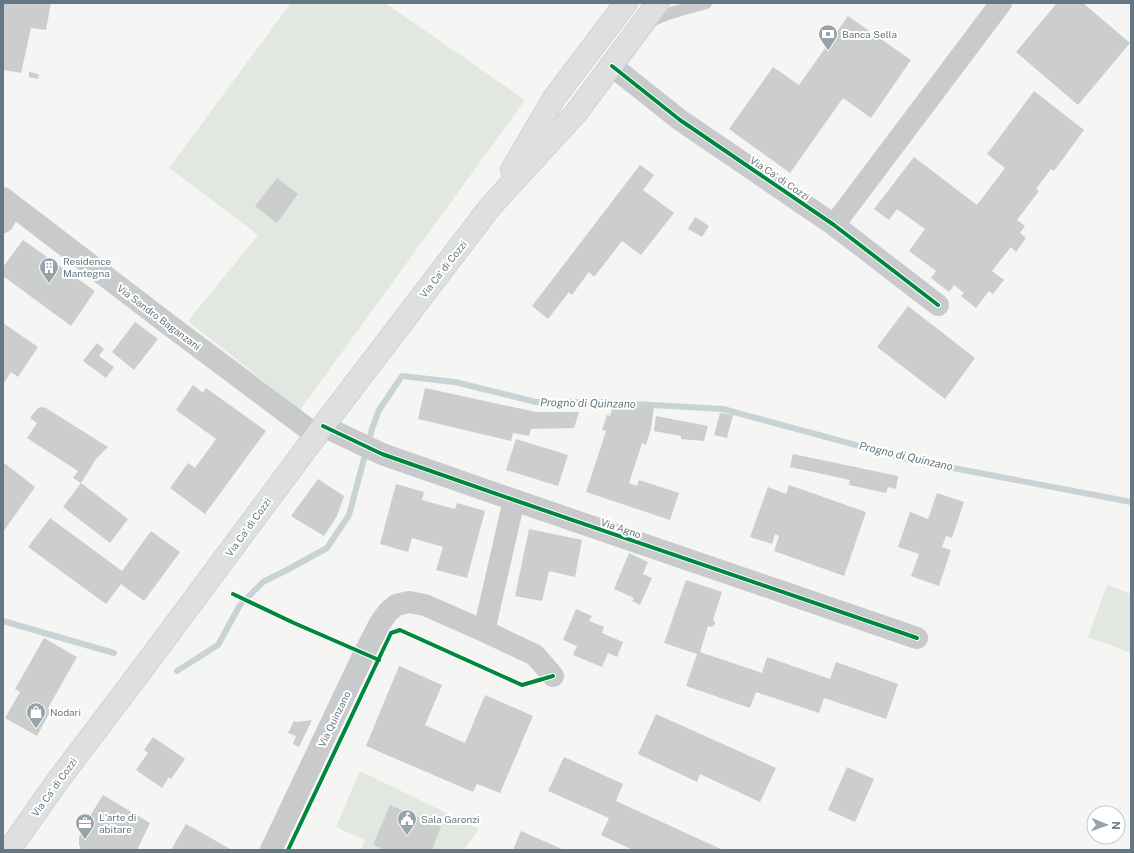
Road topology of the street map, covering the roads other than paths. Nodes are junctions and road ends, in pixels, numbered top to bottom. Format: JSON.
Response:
{"nodes":[{"id":1,"x":626,"y":3,"type":"edge"},
{"id":2,"x":658,"y":3,"type":"edge"},
{"id":3,"x":706,"y":3,"type":"edge"},
{"id":4,"x":1001,"y":3,"type":"edge"},
{"id":5,"x":638,"y":31,"type":"junction"},
{"id":6,"x":612,"y":66,"type":"junction"},
{"id":7,"x":490,"y":207,"type":"junction"},
{"id":8,"x":6,"y":208,"type":"edge"},
{"id":9,"x":834,"y":225,"type":"junction"},
{"id":10,"x":938,"y":305,"type":"dead end"},
{"id":11,"x":319,"y":430,"type":"junction"},
{"id":12,"x":514,"y":500,"type":"junction"},
{"id":13,"x":484,"y":631,"type":"junction"},
{"id":14,"x":917,"y":638,"type":"dead end"},
{"id":15,"x":553,"y":676,"type":"dead end"},
{"id":16,"x":9,"y":850,"type":"edge"},
{"id":17,"x":271,"y":850,"type":"edge"}],
"edges":[{"from":1,"to":7,"type":"main road","name":"Via Ca' di Cozzi"},
{"from":2,"to":5,"type":"main road","name":"Via Ca' di Cozzi"},
{"from":3,"to":5,"type":"lane","name":"Via Ca' di Cozzi"},
{"from":4,"to":9,"type":"street"},
{"from":5,"to":6,"type":"main road","name":"Via Ca' di Cozzi"},
{"from":6,"to":7,"type":"main road","name":"Via Ca' di Cozzi"},
{"from":6,"to":9,"type":"street","name":"Via Ca' di Cozzi"},
{"from":7,"to":11,"type":"main road","name":"Via Ca' di Cozzi"},
{"from":8,"to":11,"type":"street","name":"Via Sandro Baganzani"},
{"from":9,"to":10,"type":"street","name":"Via Ca' di Cozzi"},
{"from":11,"to":12,"type":"street","name":"Via Agno"},
{"from":11,"to":16,"type":"main road","name":"Via Ca' di Cozzi"},
{"from":12,"to":13,"type":"street"},
{"from":12,"to":14,"type":"street","name":"Via Agno"},
{"from":13,"to":15,"type":"street"},
{"from":13,"to":17,"type":"street","name":"Via Quinzano"}]}
